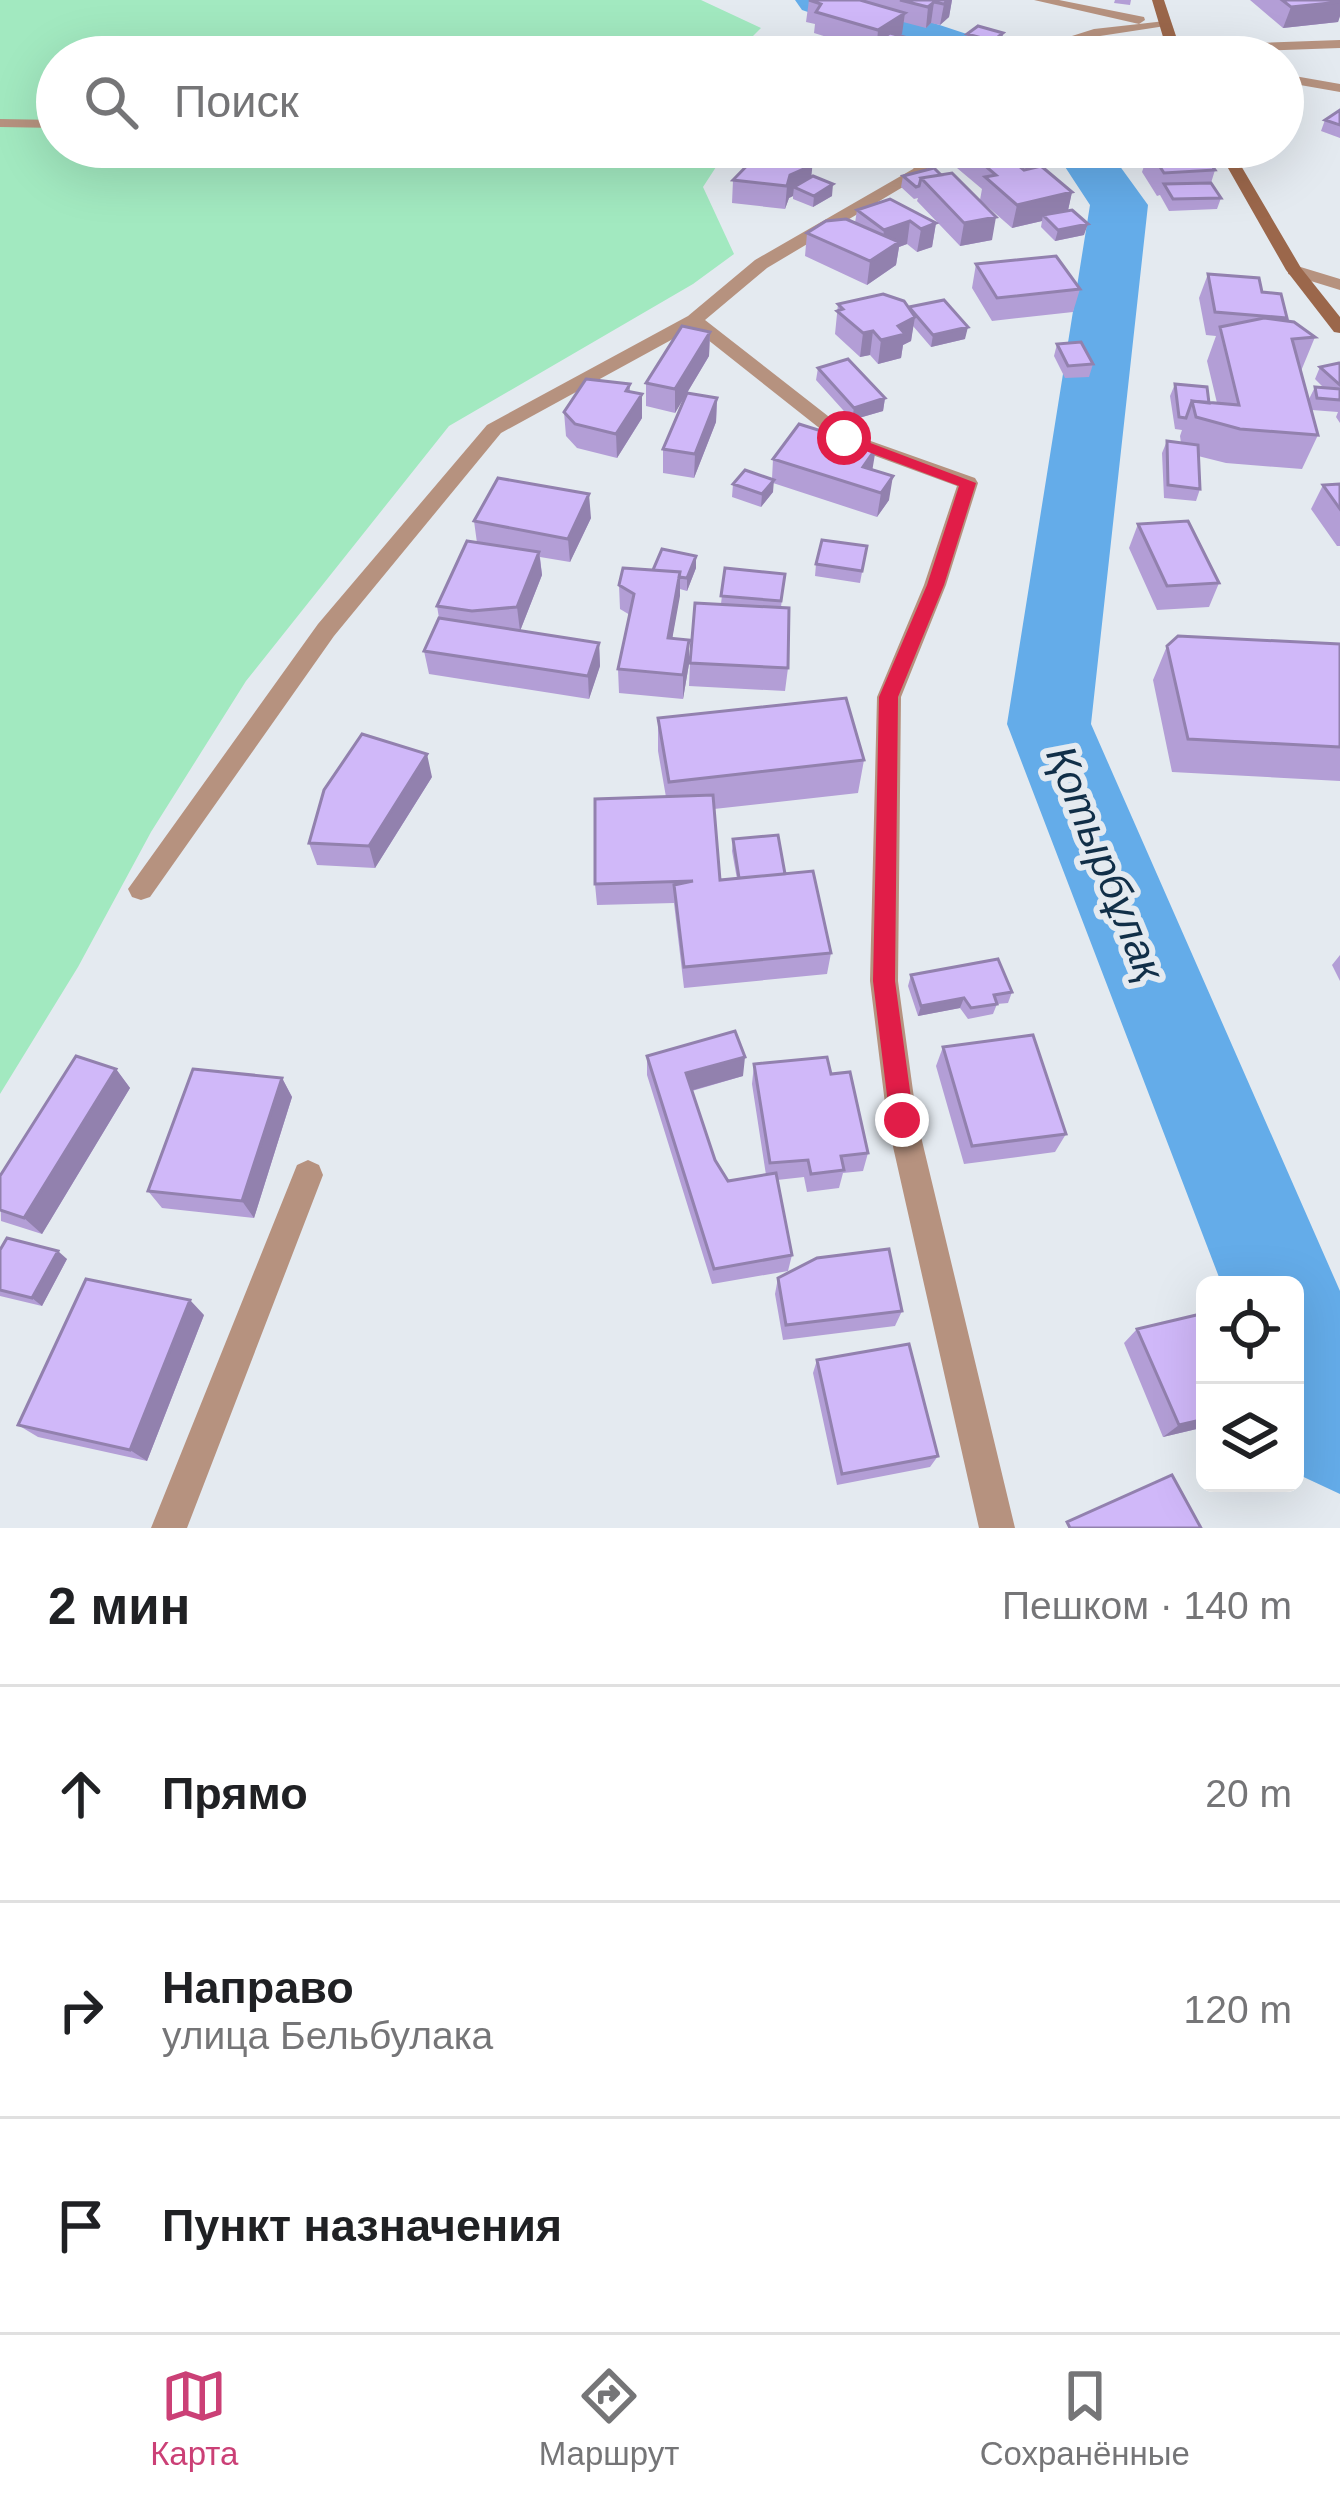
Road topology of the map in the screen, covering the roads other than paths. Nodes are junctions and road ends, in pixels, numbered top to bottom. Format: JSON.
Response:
{"nodes":[{"id":1,"x":1040,"y":0,"type":"edge"},
{"id":2,"x":1158,"y":0,"type":"edge"},
{"id":3,"x":1165,"y":25,"type":"junction"},
{"id":4,"x":1085,"y":36,"type":"edge"},
{"id":5,"x":1169,"y":36,"type":"edge"},
{"id":6,"x":1340,"y":44,"type":"edge"},
{"id":7,"x":1304,"y":46,"type":"edge"},
{"id":8,"x":1304,"y":82,"type":"edge"},
{"id":9,"x":1340,"y":88,"type":"edge"},
{"id":10,"x":0,"y":123,"type":"edge"},
{"id":11,"x":36,"y":124,"type":"edge"},
{"id":12,"x":921,"y":168,"type":"edge"},
{"id":13,"x":1235,"y":168,"type":"edge"},
{"id":14,"x":1294,"y":269,"type":"junction"},
{"id":15,"x":1340,"y":285,"type":"edge"},
{"id":16,"x":694,"y":320,"type":"junction"},
{"id":17,"x":1340,"y":328,"type":"edge"},
{"id":18,"x":141,"y":889,"type":"dead end"},
{"id":19,"x":308,"y":1175,"type":"dead end"},
{"id":20,"x":169,"y":1528,"type":"edge"},
{"id":21,"x":997,"y":1528,"type":"edge"}],
"edges":[{"from":1,"to":3,"type":"street"},
{"from":2,"to":3,"type":"main road"},
{"from":3,"to":4,"type":"street"},
{"from":3,"to":5,"type":"main road"},
{"from":6,"to":7,"type":"street"},
{"from":8,"to":9,"type":"street"},
{"from":10,"to":11,"type":"street"},
{"from":12,"to":16,"type":"street"},
{"from":13,"to":14,"type":"main road"},
{"from":14,"to":15,"type":"street"},
{"from":14,"to":17,"type":"main road"},
{"from":16,"to":18,"type":"street"},
{"from":16,"to":21,"type":"street"},
{"from":19,"to":20,"type":"street"}]}
